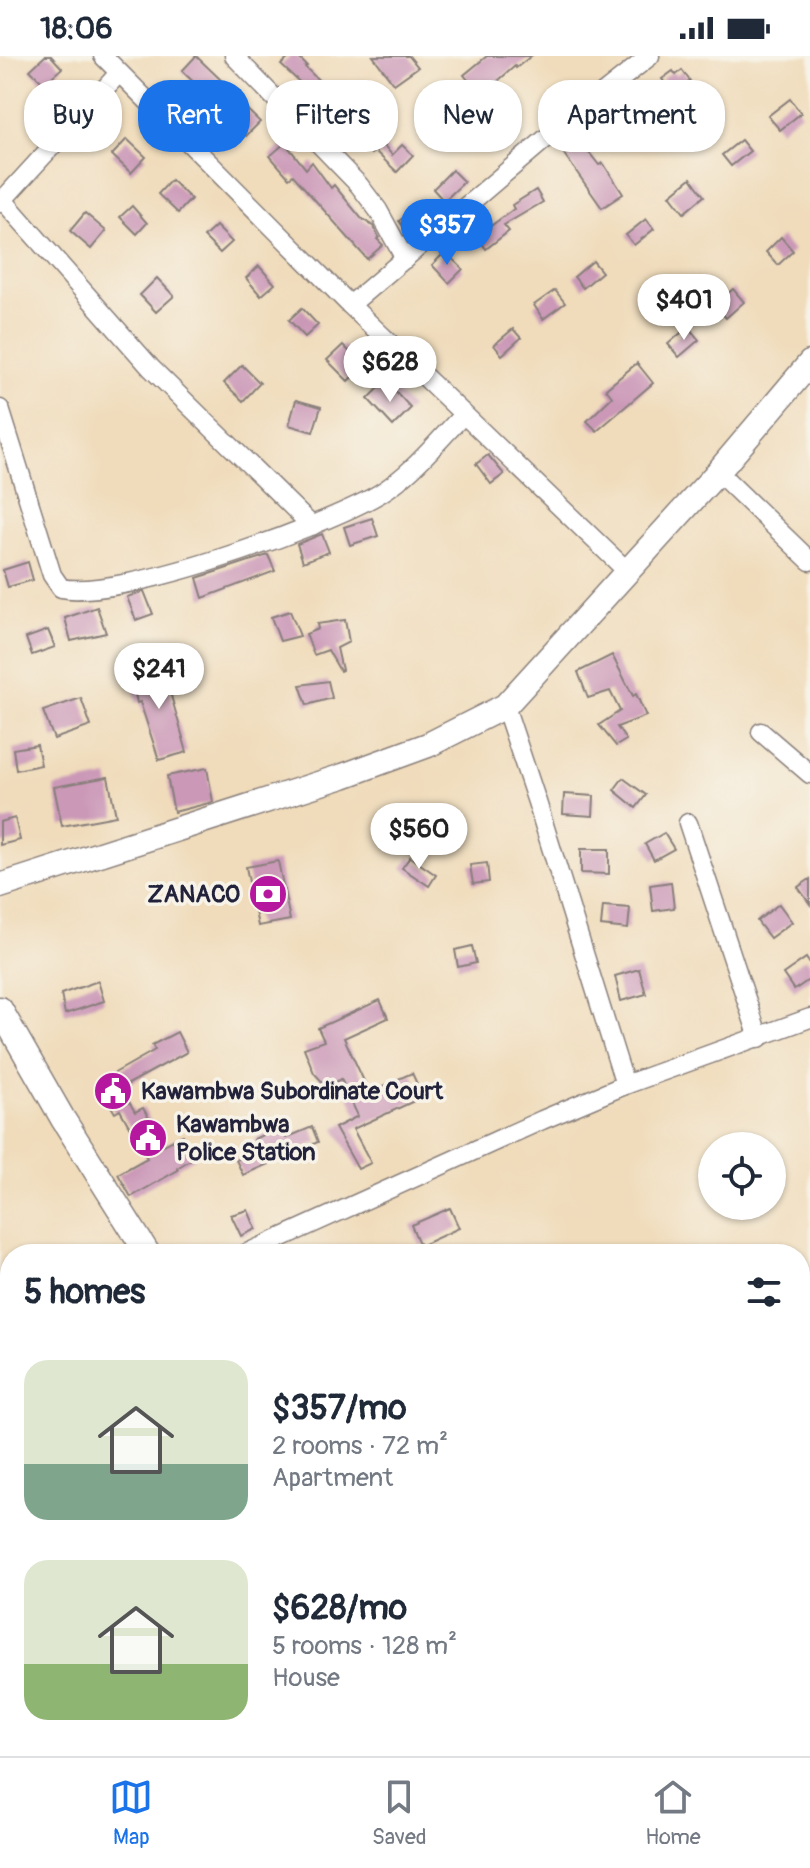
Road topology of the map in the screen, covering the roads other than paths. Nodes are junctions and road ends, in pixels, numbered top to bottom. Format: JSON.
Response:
{"nodes":[{"id":1,"x":103,"y":56,"type":"edge"},
{"id":2,"x":234,"y":56,"type":"edge"},
{"id":3,"x":650,"y":56,"type":"edge"},
{"id":4,"x":119,"y":73,"type":"junction"},
{"id":5,"x":2,"y":201,"type":"edge"},
{"id":6,"x":405,"y":259,"type":"junction"},
{"id":7,"x":350,"y":305,"type":"junction"},
{"id":8,"x":810,"y":363,"type":"edge"},
{"id":9,"x":0,"y":409,"type":"edge"},
{"id":10,"x":463,"y":415,"type":"junction"},
{"id":11,"x":718,"y":472,"type":"junction"},
{"id":12,"x":312,"y":526,"type":"junction"},
{"id":13,"x":810,"y":561,"type":"edge"},
{"id":14,"x":627,"y":571,"type":"junction"},
{"id":15,"x":505,"y":706,"type":"junction"},
{"id":16,"x":761,"y":732,"type":"dead end"},
{"id":17,"x":810,"y":774,"type":"edge"},
{"id":18,"x":688,"y":823,"type":"dead end"},
{"id":19,"x":0,"y":886,"type":"edge"},
{"id":20,"x":0,"y":1009,"type":"edge"},
{"id":21,"x":810,"y":1018,"type":"edge"},
{"id":22,"x":759,"y":1038,"type":"junction"},
{"id":23,"x":625,"y":1085,"type":"junction"},
{"id":24,"x":142,"y":1244,"type":"edge"},
{"id":25,"x":267,"y":1244,"type":"edge"}],
"edges":[{"from":1,"to":4,"type":"street"},
{"from":2,"to":6,"type":"street"},
{"from":3,"to":6,"type":"street"},
{"from":4,"to":5,"type":"street"},
{"from":4,"to":7,"type":"street"},
{"from":5,"to":12,"type":"street"},
{"from":6,"to":7,"type":"street"},
{"from":7,"to":10,"type":"street"},
{"from":8,"to":11,"type":"main road"},
{"from":9,"to":12,"type":"street"},
{"from":10,"to":12,"type":"street"},
{"from":10,"to":14,"type":"street"},
{"from":11,"to":13,"type":"street"},
{"from":11,"to":14,"type":"main road"},
{"from":14,"to":15,"type":"main road"},
{"from":15,"to":19,"type":"main road"},
{"from":15,"to":23,"type":"street"},
{"from":16,"to":17,"type":"street"},
{"from":18,"to":22,"type":"street"},
{"from":20,"to":24,"type":"main road"},
{"from":21,"to":22,"type":"street"},
{"from":22,"to":23,"type":"street"},
{"from":23,"to":25,"type":"street"}]}
